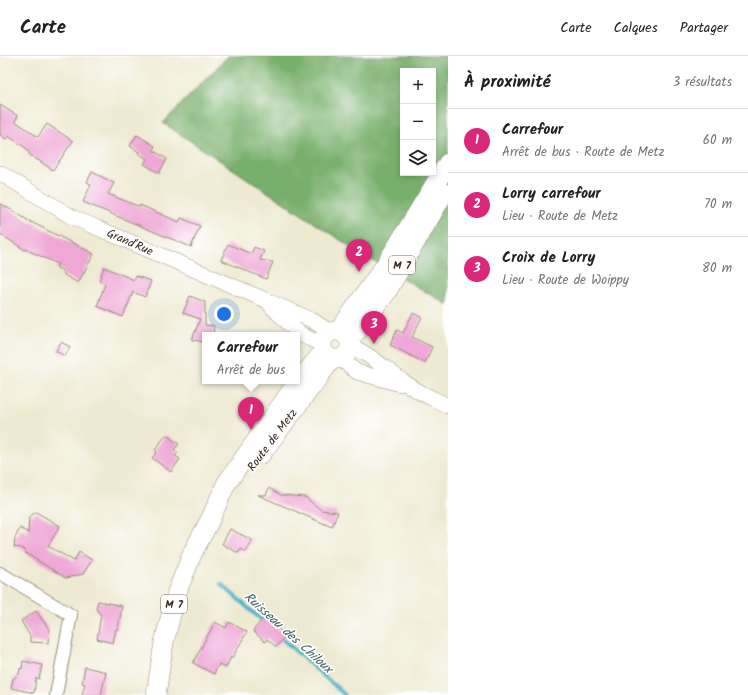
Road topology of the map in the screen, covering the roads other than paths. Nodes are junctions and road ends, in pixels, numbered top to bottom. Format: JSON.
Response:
{"nodes":[{"id":1,"x":448,"y":163,"type":"edge"},
{"id":2,"x":0,"y":173,"type":"edge"},
{"id":3,"x":448,"y":187,"type":"edge"},
{"id":4,"x":266,"y":301,"type":"junction"},
{"id":5,"x":300,"y":332,"type":"edge"},
{"id":6,"x":300,"y":332,"type":"edge"},
{"id":7,"x":335,"y":345,"type":"junction"},
{"id":8,"x":409,"y":386,"type":"junction"},
{"id":9,"x":448,"y":406,"type":"edge"},
{"id":10,"x":0,"y":573,"type":"edge"},
{"id":11,"x":56,"y":695,"type":"edge"},
{"id":12,"x":156,"y":695,"type":"edge"}],
"edges":[{"from":1,"to":7,"type":"main road","name":"Route de Metz","number":"M 7"},
{"from":2,"to":4,"type":"street","name":"Grand'Rue"},
{"from":3,"to":7,"type":"main road","name":"Route de Metz","number":"M 7"},
{"from":4,"to":5,"type":"street","name":"Grand'Rue"},
{"from":4,"to":7,"type":"street","name":"Grand'Rue"},
{"from":6,"to":7,"type":"street","name":"Grand'Rue"},
{"from":7,"to":8,"type":"street"},
{"from":7,"to":8,"type":"street"},
{"from":7,"to":12,"type":"main road","name":"Route de Metz","number":"M 7"},
{"from":8,"to":9,"type":"street"},
{"from":10,"to":11,"type":"street"}]}
